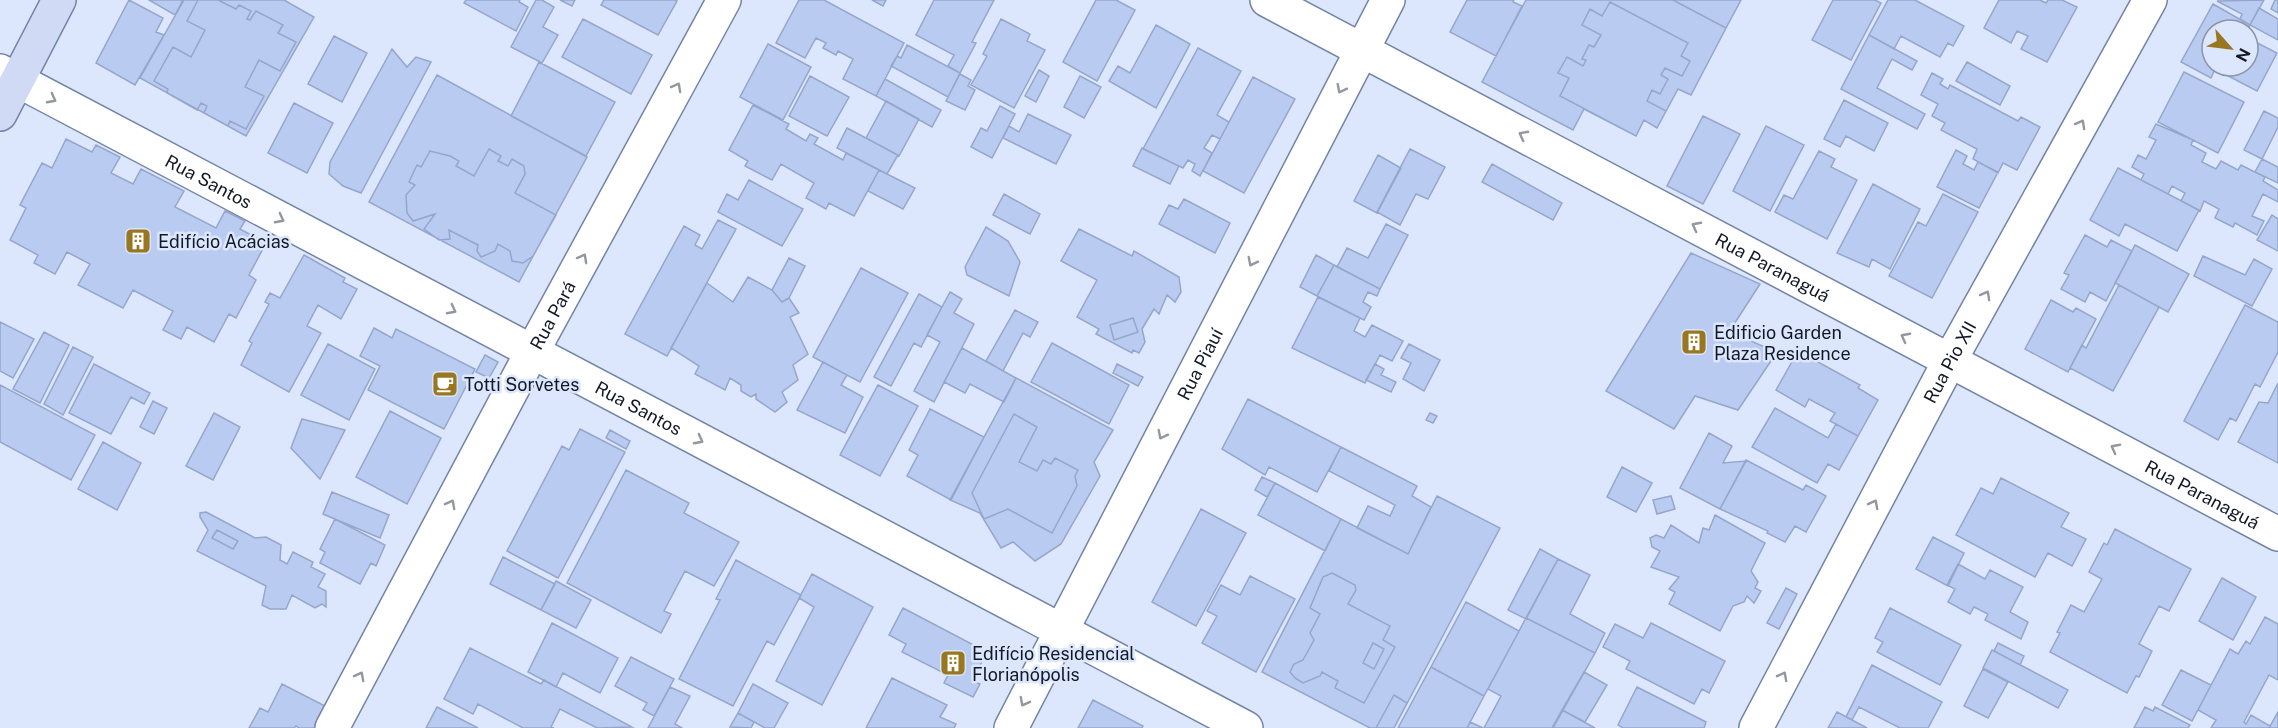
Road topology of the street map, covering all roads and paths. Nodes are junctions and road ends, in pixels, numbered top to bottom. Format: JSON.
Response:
{"nodes":[{"id":1,"x":60,"y":0,"type":"edge"},
{"id":2,"x":724,"y":0,"type":"edge"},
{"id":3,"x":1267,"y":0,"type":"edge"},
{"id":4,"x":1388,"y":0,"type":"edge"},
{"id":5,"x":2150,"y":0,"type":"edge"},
{"id":6,"x":1361,"y":50,"type":"junction"},
{"id":7,"x":9,"y":76,"type":"edge"},
{"id":8,"x":0,"y":114,"type":"edge"},
{"id":9,"x":532,"y":352,"type":"junction"},
{"id":10,"x":1950,"y":360,"type":"junction"},
{"id":11,"x":2278,"y":534,"type":"edge"},
{"id":12,"x":1062,"y":631,"type":"junction"},
{"id":13,"x":333,"y":728,"type":"edge"},
{"id":14,"x":1011,"y":728,"type":"edge"},
{"id":15,"x":1246,"y":728,"type":"edge"},
{"id":16,"x":1756,"y":728,"type":"edge"}],
"edges":[{"from":1,"to":7,"type":"main road"},
{"from":9,"to":2,"type":"street","name":"Rua Pará","one_way":true},
{"from":3,"to":6,"type":"street","name":"Rua Paranaguá"},
{"from":4,"to":6,"type":"street","name":"Rua Piauí"},
{"from":10,"to":5,"type":"street","name":"Rua Pio XII","one_way":true},
{"from":10,"to":6,"type":"street","name":"Rua Paranaguá","one_way":true},
{"from":6,"to":12,"type":"street","name":"Rua Piauí","one_way":true},
{"from":7,"to":8,"type":"main road"},
{"from":7,"to":9,"type":"street","name":"Rua Santos","one_way":true},
{"from":9,"to":12,"type":"street","name":"Rua Santos","one_way":true},
{"from":13,"to":9,"type":"street","name":"Rua Pará","one_way":true},
{"from":11,"to":10,"type":"street","name":"Rua Paranaguá","one_way":true},
{"from":16,"to":10,"type":"street","name":"Rua Pio XII","one_way":true},
{"from":12,"to":14,"type":"street","name":"Rua Piauí","one_way":true},
{"from":12,"to":15,"type":"street","name":"Rua Santos"}]}
